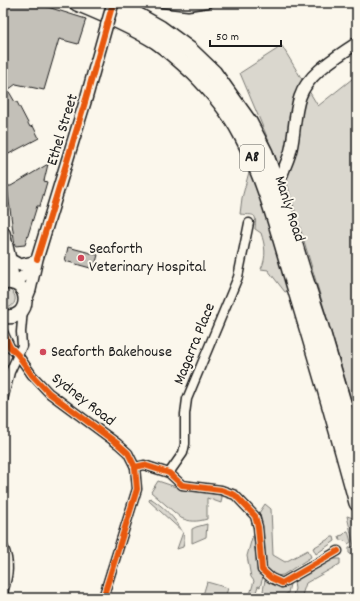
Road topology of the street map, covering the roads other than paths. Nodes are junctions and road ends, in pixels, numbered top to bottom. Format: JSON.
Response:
{"nodes":[{"id":1,"x":77,"y":3,"type":"edge"},
{"id":2,"x":113,"y":3,"type":"edge"},
{"id":3,"x":162,"y":3,"type":"edge"},
{"id":4,"x":208,"y":3,"type":"edge"},
{"id":5,"x":357,"y":43,"type":"edge"},
{"id":6,"x":265,"y":153,"type":"junction"},
{"id":7,"x":290,"y":154,"type":"junction"},
{"id":8,"x":279,"y":192,"type":"junction"},
{"id":9,"x":249,"y":223,"type":"dead end"},
{"id":10,"x":3,"y":233,"type":"edge"},
{"id":11,"x":9,"y":259,"type":"junction"},
{"id":12,"x":35,"y":261,"type":"junction"},
{"id":13,"x":10,"y":283,"type":"edge"},
{"id":14,"x":24,"y":305,"type":"junction"},
{"id":15,"x":3,"y":316,"type":"edge"},
{"id":16,"x":3,"y":332,"type":"edge"},
{"id":17,"x":18,"y":355,"type":"junction"},
{"id":18,"x":3,"y":400,"type":"edge"},
{"id":19,"x":357,"y":450,"type":"edge"},
{"id":20,"x":135,"y":467,"type":"junction"},
{"id":21,"x":169,"y":473,"type":"junction"},
{"id":22,"x":357,"y":503,"type":"edge"},
{"id":23,"x":3,"y":546,"type":"edge"},
{"id":24,"x":338,"y":551,"type":"dead end"},
{"id":25,"x":3,"y":593,"type":"edge"},
{"id":26,"x":103,"y":598,"type":"edge"}],
"edges":[{"from":1,"to":22,"type":"highway","name":"Manly Road","number":"A8"},
{"from":2,"to":6,"type":"highway","name":"Manly Road","number":"A8"},
{"from":2,"to":12,"type":"street","name":"Ethel Street","bridge":true},
{"from":3,"to":4,"type":"street"},
{"from":5,"to":7,"type":"street"},
{"from":6,"to":7,"type":"street"},
{"from":6,"to":8,"type":"highway","name":"Manly Road","number":"A8"},
{"from":7,"to":8,"type":"street"},
{"from":8,"to":19,"type":"highway","name":"Manly Road","number":"A8"},
{"from":9,"to":21,"type":"street","name":"Magarra Place"},
{"from":10,"to":11,"type":"main road"},
{"from":11,"to":12,"type":"street"},
{"from":11,"to":13,"type":"main road"},
{"from":12,"to":13,"type":"street","name":"Ethel Street"},
{"from":12,"to":14,"type":"street","name":"Ethel Street"},
{"from":13,"to":14,"type":"main road"},
{"from":14,"to":15,"type":"main road"},
{"from":14,"to":17,"type":"street"},
{"from":16,"to":17,"type":"street","name":"Sydney Road"},
{"from":17,"to":18,"type":"street"},
{"from":17,"to":20,"type":"street","name":"Sydney Road"},
{"from":20,"to":21,"type":"street"},
{"from":20,"to":26,"type":"street"},
{"from":21,"to":24,"type":"street"},
{"from":23,"to":25,"type":"street"}]}
